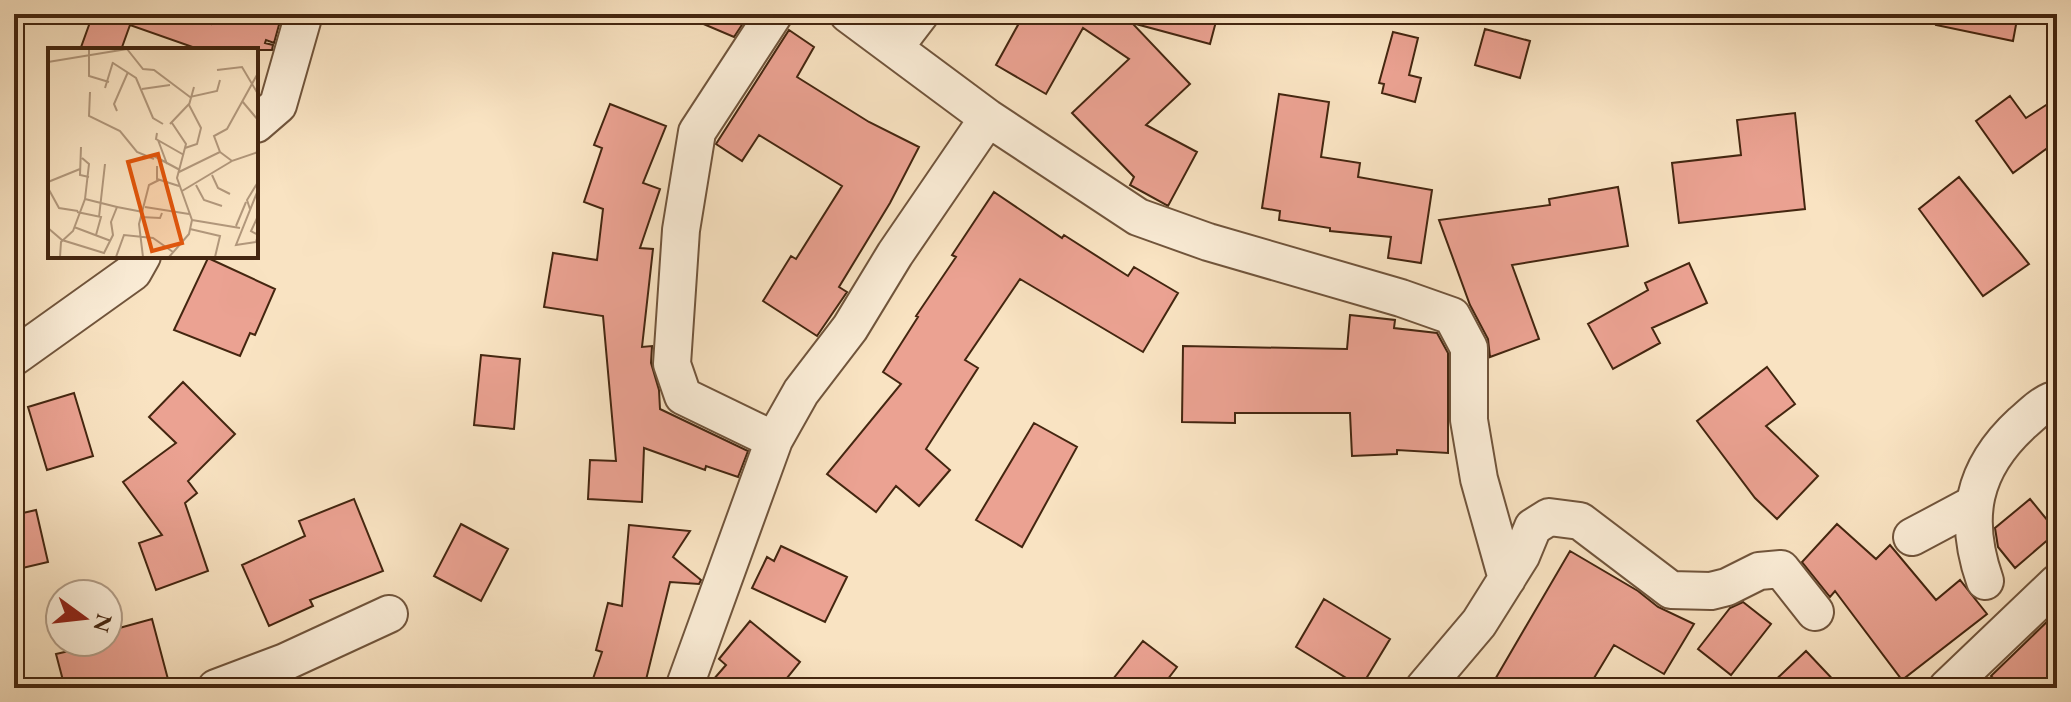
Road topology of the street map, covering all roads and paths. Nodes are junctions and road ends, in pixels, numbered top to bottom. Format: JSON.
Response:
{"nodes":[{"id":1,"x":304,"y":14,"type":"edge"},
{"id":2,"x":774,"y":14,"type":"edge"},
{"id":3,"x":848,"y":14,"type":"edge"},
{"id":4,"x":920,"y":14,"type":"edge"},
{"id":5,"x":894,"y":48,"type":"junction"},
{"id":6,"x":988,"y":118,"type":"junction"},
{"id":7,"x":258,"y":122,"type":"edge"},
{"id":8,"x":141,"y":258,"type":"edge"},
{"id":9,"x":14,"y":357,"type":"edge"},
{"id":10,"x":2057,"y":406,"type":"edge"},
{"id":11,"x":774,"y":440,"type":"junction"},
{"id":12,"x":1974,"y":504,"type":"junction"},
{"id":13,"x":1912,"y":537,"type":"dead end"},
{"id":14,"x":1507,"y":579,"type":"junction"},
{"id":15,"x":1985,"y":581,"type":"dead end"},
{"id":16,"x":2057,"y":583,"type":"edge"},
{"id":17,"x":1815,"y":612,"type":"dead end"},
{"id":18,"x":389,"y":614,"type":"dead end"},
{"id":19,"x":216,"y":688,"type":"edge"},
{"id":20,"x":684,"y":688,"type":"edge"},
{"id":21,"x":1424,"y":688,"type":"edge"},
{"id":22,"x":1947,"y":688,"type":"edge"}],
"edges":[{"from":1,"to":7,"type":"street"},
{"from":2,"to":11,"type":"street"},
{"from":3,"to":5,"type":"street"},
{"from":4,"to":5,"type":"street"},
{"from":5,"to":6,"type":"street"},
{"from":6,"to":11,"type":"street"},
{"from":6,"to":14,"type":"street"},
{"from":8,"to":9,"type":"street"},
{"from":10,"to":12,"type":"street"},
{"from":11,"to":20,"type":"street"},
{"from":12,"to":13,"type":"street"},
{"from":12,"to":15,"type":"street"},
{"from":14,"to":17,"type":"street"},
{"from":14,"to":21,"type":"street"},
{"from":16,"to":22,"type":"street"},
{"from":18,"to":19,"type":"street"}]}
